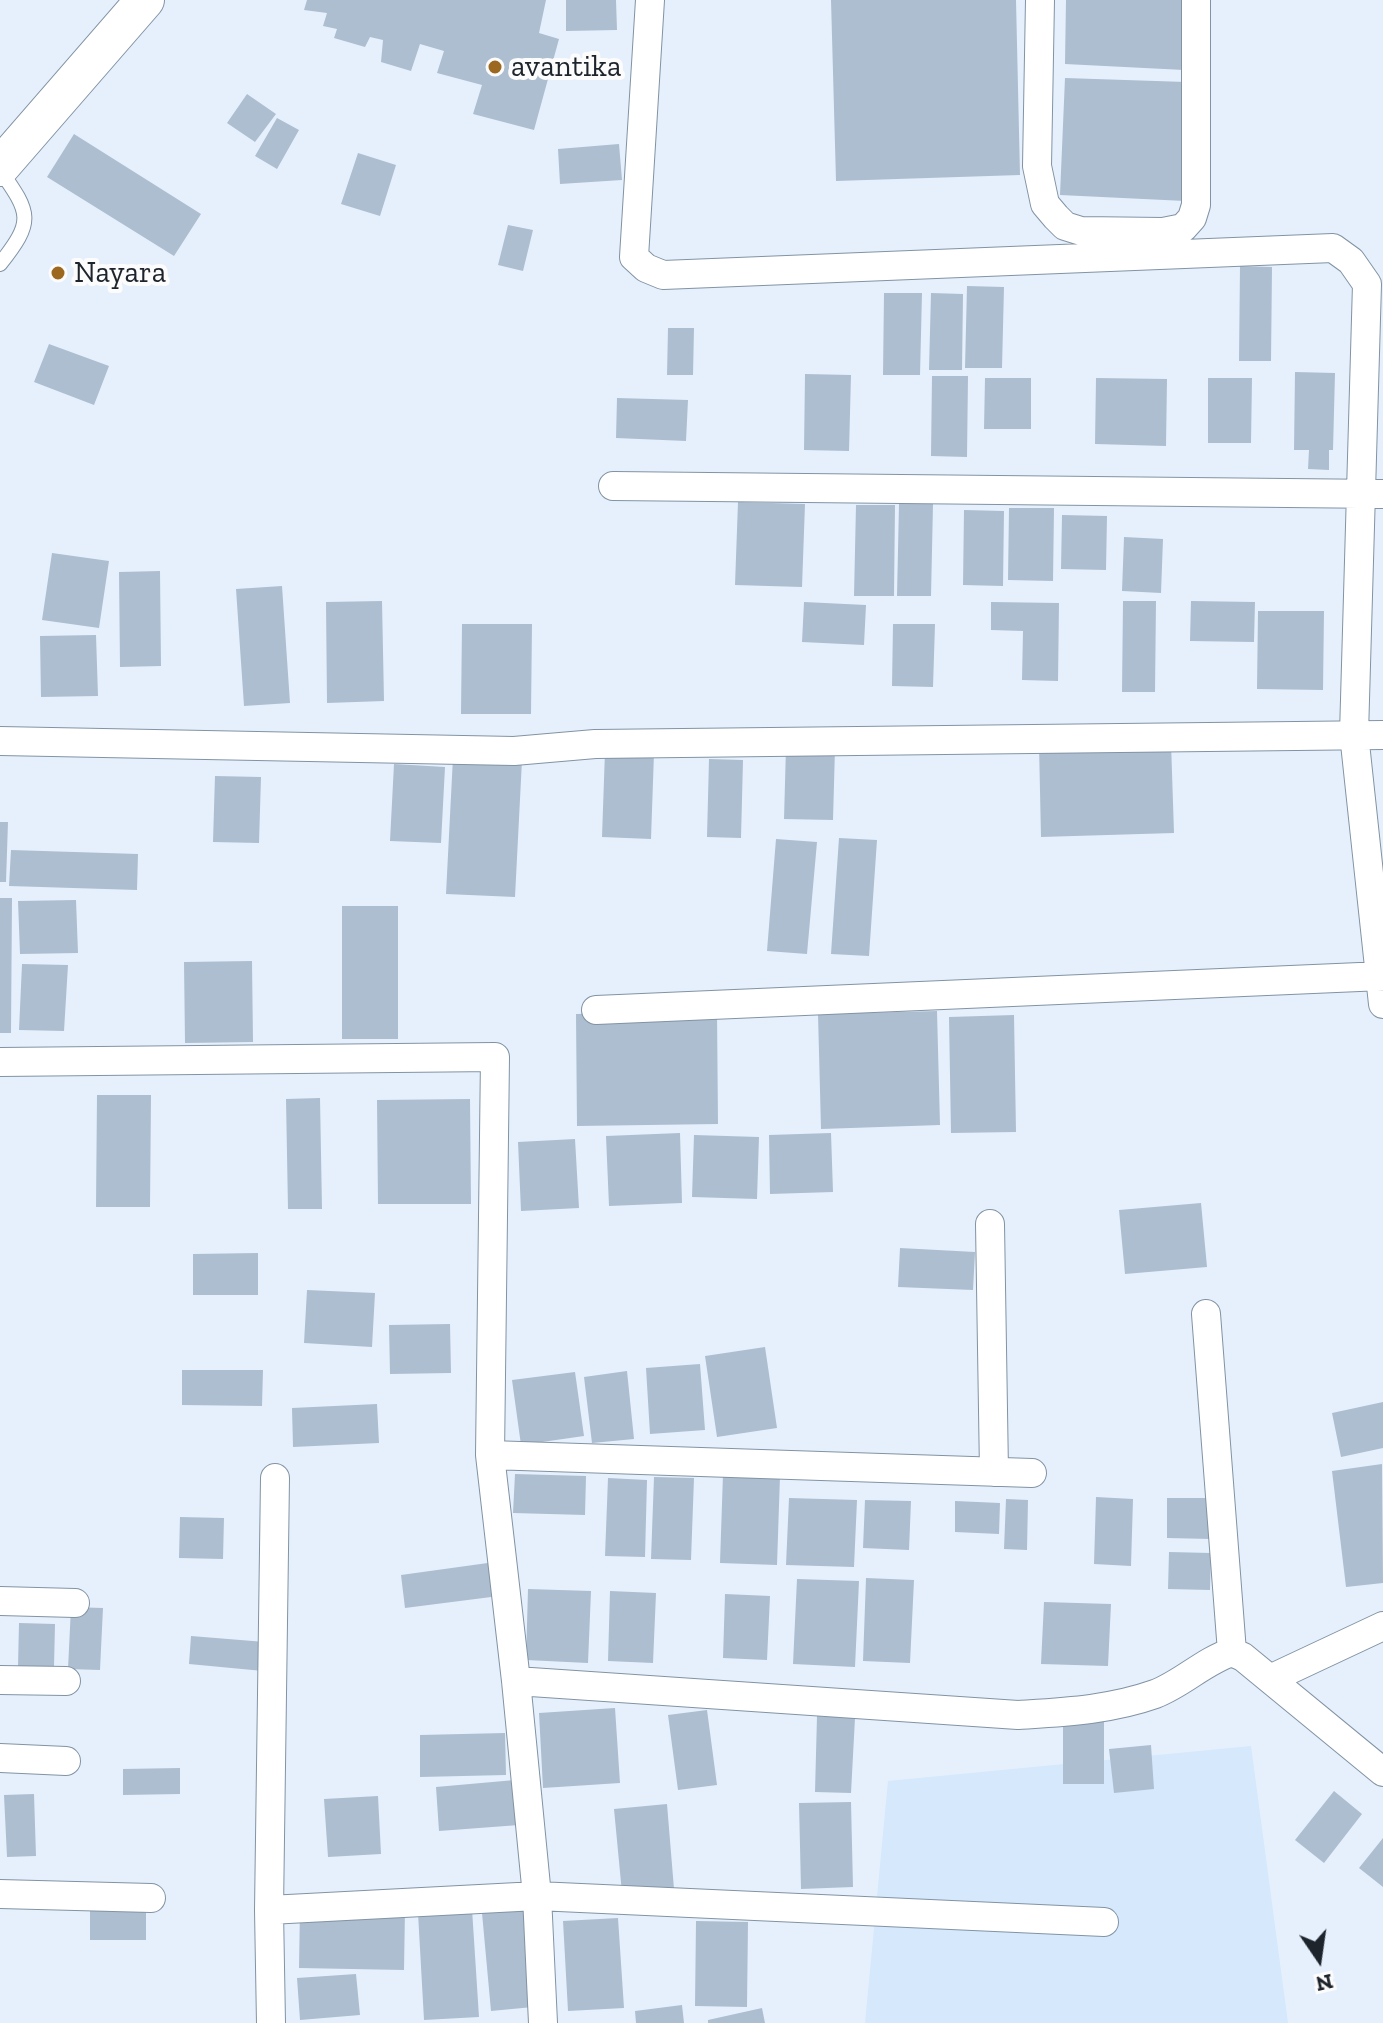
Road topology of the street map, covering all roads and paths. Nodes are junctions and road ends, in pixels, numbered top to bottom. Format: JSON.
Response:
{"nodes":[{"id":1,"x":650,"y":0,"type":"edge"},
{"id":2,"x":1040,"y":0,"type":"edge"},
{"id":3,"x":1196,"y":0,"type":"edge"},
{"id":4,"x":136,"y":9,"type":"edge"},
{"id":5,"x":7,"y":161,"type":"edge"},
{"id":6,"x":0,"y":264,"type":"edge"},
{"id":7,"x":613,"y":486,"type":"dead end"},
{"id":8,"x":1371,"y":494,"type":"edge"},
{"id":9,"x":1354,"y":734,"type":"junction"},
{"id":10,"x":1383,"y":735,"type":"edge"},
{"id":11,"x":0,"y":741,"type":"edge"},
{"id":12,"x":1382,"y":985,"type":"edge"},
{"id":13,"x":596,"y":1010,"type":"dead end"},
{"id":14,"x":0,"y":1062,"type":"edge"},
{"id":15,"x":990,"y":1224,"type":"dead end"},
{"id":16,"x":1206,"y":1314,"type":"dead end"},
{"id":17,"x":490,"y":1455,"type":"junction"},
{"id":18,"x":994,"y":1472,"type":"junction"},
{"id":19,"x":1032,"y":1473,"type":"dead end"},
{"id":20,"x":275,"y":1478,"type":"dead end"},
{"id":21,"x":0,"y":1601,"type":"edge"},
{"id":22,"x":75,"y":1603,"type":"dead end"},
{"id":23,"x":1383,"y":1626,"type":"edge"},
{"id":24,"x":1232,"y":1652,"type":"junction"},
{"id":25,"x":1270,"y":1679,"type":"junction"},
{"id":26,"x":0,"y":1680,"type":"edge"},
{"id":27,"x":66,"y":1681,"type":"dead end"},
{"id":28,"x":516,"y":1681,"type":"junction"},
{"id":29,"x":0,"y":1758,"type":"edge"},
{"id":30,"x":66,"y":1761,"type":"dead end"},
{"id":31,"x":1383,"y":1772,"type":"edge"},
{"id":32,"x":0,"y":1894,"type":"edge"},
{"id":33,"x":537,"y":1896,"type":"junction"},
{"id":34,"x":151,"y":1898,"type":"dead end"},
{"id":35,"x":269,"y":1910,"type":"junction"},
{"id":36,"x":1104,"y":1922,"type":"dead end"},
{"id":37,"x":271,"y":2023,"type":"edge"},
{"id":38,"x":543,"y":2023,"type":"edge"}],
"edges":[{"from":1,"to":8,"type":"street"},
{"from":2,"to":3,"type":"street"},
{"from":4,"to":5,"type":"main road"},
{"from":5,"to":6,"type":"lane"},
{"from":7,"to":8,"type":"street"},
{"from":8,"to":9,"type":"street"},
{"from":9,"to":10,"type":"street"},
{"from":9,"to":11,"type":"street"},
{"from":9,"to":12,"type":"street"},
{"from":12,"to":13,"type":"street"},
{"from":14,"to":17,"type":"street"},
{"from":15,"to":18,"type":"street"},
{"from":16,"to":24,"type":"street"},
{"from":17,"to":18,"type":"street"},
{"from":17,"to":28,"type":"street"},
{"from":18,"to":19,"type":"street"},
{"from":20,"to":35,"type":"street"},
{"from":21,"to":22,"type":"street"},
{"from":23,"to":25,"type":"street"},
{"from":24,"to":25,"type":"street"},
{"from":24,"to":28,"type":"street"},
{"from":25,"to":31,"type":"street"},
{"from":26,"to":27,"type":"street"},
{"from":28,"to":33,"type":"street"},
{"from":29,"to":30,"type":"street"},
{"from":32,"to":34,"type":"street"},
{"from":33,"to":35,"type":"street"},
{"from":33,"to":36,"type":"street"},
{"from":33,"to":38,"type":"street"},
{"from":35,"to":37,"type":"street"}]}
